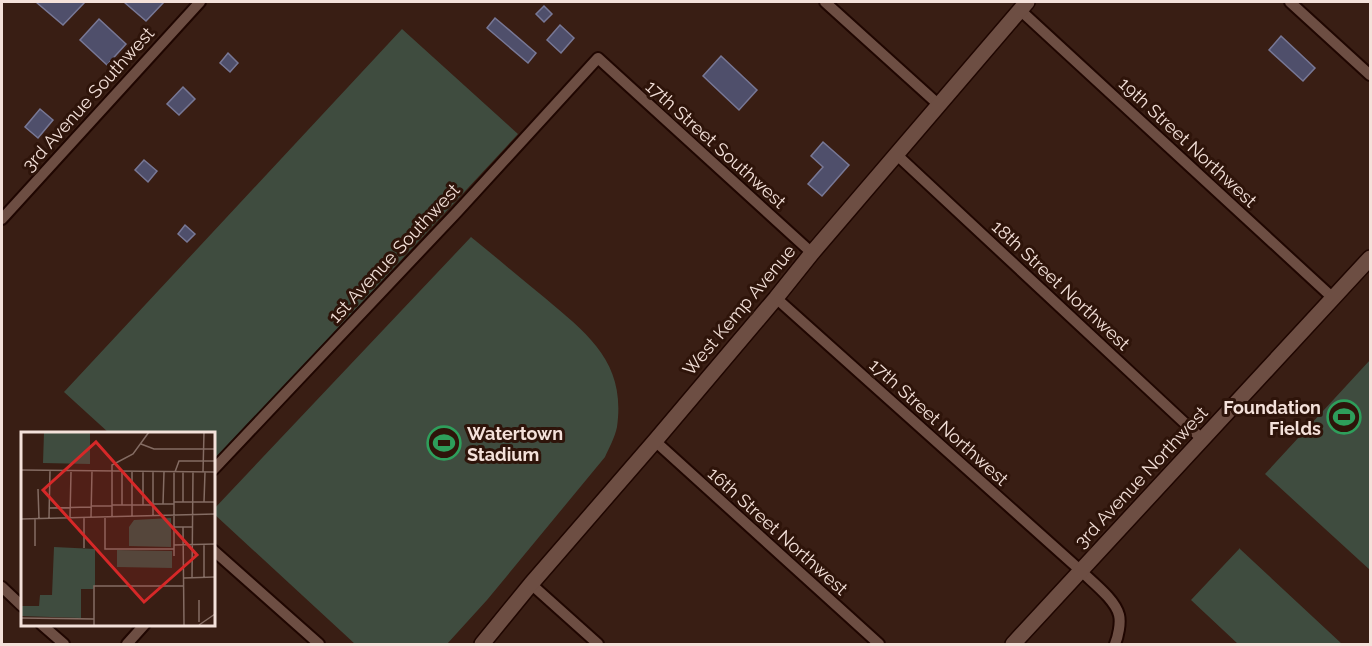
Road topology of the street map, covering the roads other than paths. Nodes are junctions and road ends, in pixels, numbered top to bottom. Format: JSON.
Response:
{"nodes":[{"id":1,"x":200,"y":2,"type":"edge"},
{"id":2,"x":825,"y":2,"type":"edge"},
{"id":3,"x":1290,"y":2,"type":"edge"},
{"id":4,"x":1024,"y":6,"type":"edge"},
{"id":5,"x":598,"y":58,"type":"joint"},
{"id":6,"x":1371,"y":75,"type":"edge"},
{"id":7,"x":939,"y":105,"type":"junction"},
{"id":8,"x":897,"y":155,"type":"junction"},
{"id":9,"x":2,"y":219,"type":"edge"},
{"id":10,"x":812,"y":254,"type":"junction"},
{"id":11,"x":1371,"y":258,"type":"edge"},
{"id":12,"x":776,"y":298,"type":"junction"},
{"id":13,"x":1333,"y":298,"type":"junction"},
{"id":14,"x":1203,"y":440,"type":"junction"},
{"id":15,"x":655,"y":441,"type":"junction"},
{"id":16,"x":214,"y":469,"type":"edge"},
{"id":17,"x":214,"y":551,"type":"edge"},
{"id":18,"x":1080,"y":570,"type":"junction"},
{"id":19,"x":531,"y":584,"type":"junction"},
{"id":20,"x":2,"y":587,"type":"edge"},
{"id":21,"x":21,"y":605,"type":"edge"},
{"id":22,"x":42,"y":625,"type":"edge"},
{"id":23,"x":144,"y":625,"type":"edge"},
{"id":24,"x":64,"y":645,"type":"edge"},
{"id":25,"x":127,"y":645,"type":"edge"},
{"id":26,"x":319,"y":645,"type":"edge"},
{"id":27,"x":482,"y":645,"type":"edge"},
{"id":28,"x":598,"y":645,"type":"edge"},
{"id":29,"x":879,"y":645,"type":"edge"},
{"id":30,"x":1012,"y":645,"type":"edge"},
{"id":31,"x":1115,"y":645,"type":"edge"}],
"edges":[{"from":1,"to":9,"type":"street","name":"3rd Avenue Southwest"},
{"from":2,"to":7,"type":"street"},
{"from":3,"to":6,"type":"street"},
{"from":4,"to":7,"type":"street","name":"West Kemp Avenue"},
{"from":4,"to":13,"type":"street","name":"19th Street Northwest"},
{"from":5,"to":10,"type":"street","name":"17th Street Southwest"},
{"from":5,"to":16,"type":"street","name":"1st Avenue Southwest"},
{"from":7,"to":8,"type":"street","name":"West Kemp Avenue"},
{"from":8,"to":10,"type":"street","name":"West Kemp Avenue"},
{"from":8,"to":14,"type":"street","name":"18th Street Northwest"},
{"from":10,"to":12,"type":"street","name":"West Kemp Avenue"},
{"from":11,"to":13,"type":"street","name":"3rd Avenue Northwest"},
{"from":12,"to":15,"type":"street","name":"West Kemp Avenue"},
{"from":12,"to":18,"type":"street","name":"17th Street Northwest"},
{"from":13,"to":14,"type":"street","name":"3rd Avenue Northwest"},
{"from":14,"to":18,"type":"street","name":"3rd Avenue Northwest"},
{"from":15,"to":19,"type":"street","name":"West Kemp Avenue"},
{"from":15,"to":29,"type":"street","name":"16th Street Northwest"},
{"from":17,"to":26,"type":"street"},
{"from":18,"to":30,"type":"street","name":"3rd Avenue Northwest"},
{"from":18,"to":31,"type":"street","name":"17th Street Northwest"},
{"from":19,"to":27,"type":"street","name":"West Kemp Avenue"},
{"from":19,"to":28,"type":"street"},
{"from":20,"to":21,"type":"street"},
{"from":22,"to":24,"type":"street"},
{"from":23,"to":25,"type":"street"}]}
